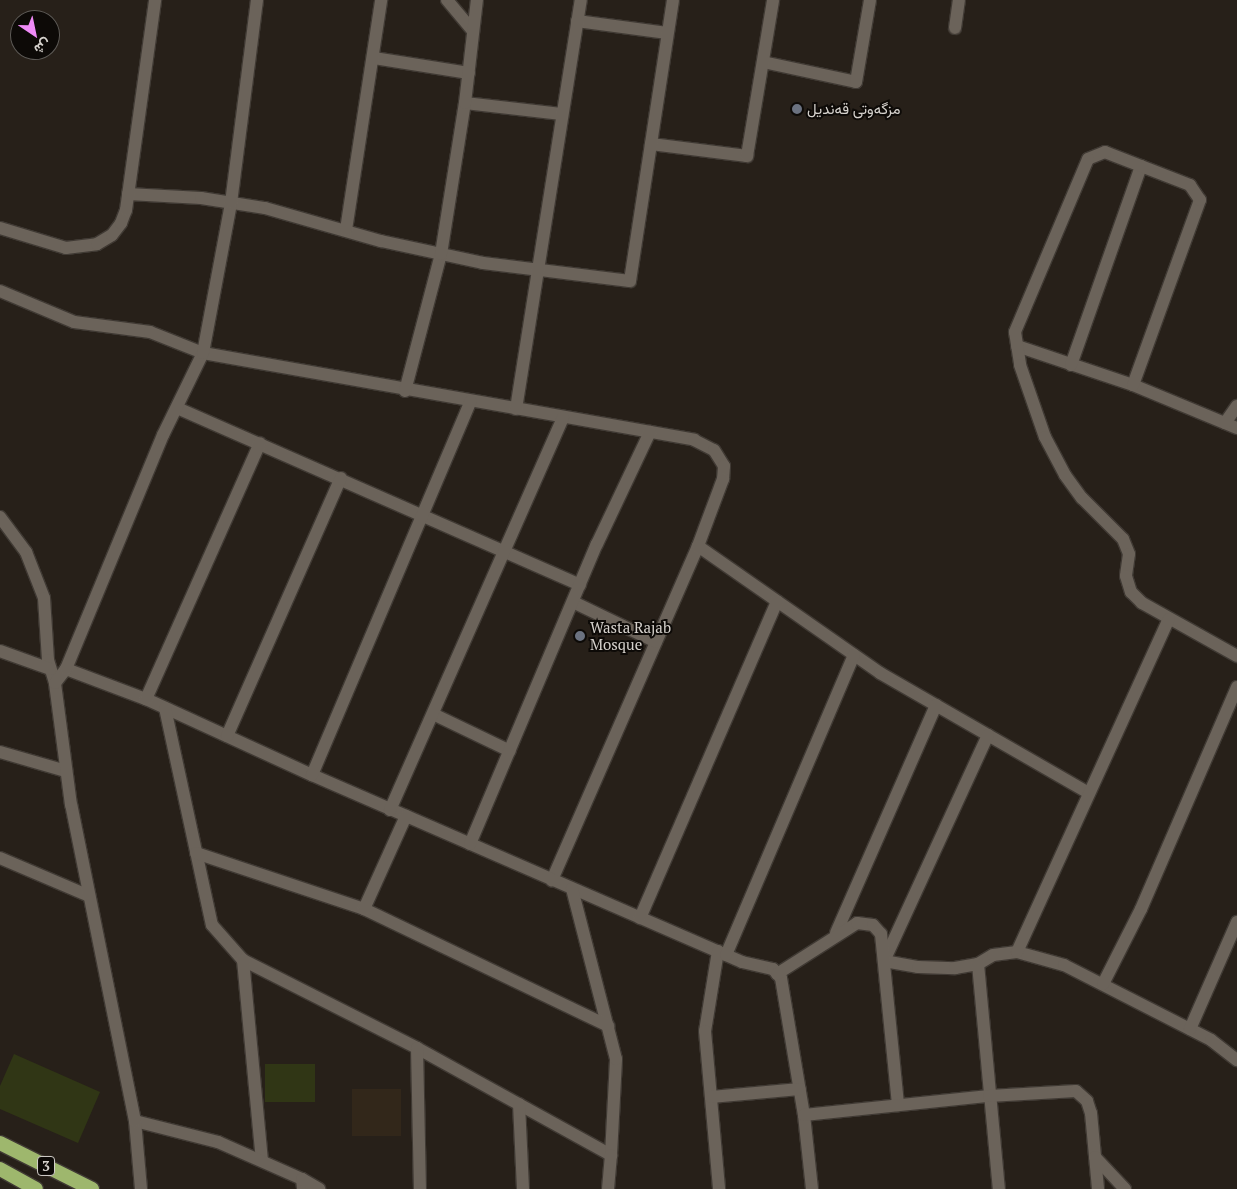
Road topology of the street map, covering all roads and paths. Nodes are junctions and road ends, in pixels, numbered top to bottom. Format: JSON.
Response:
{"nodes":[{"id":1,"x":155,"y":0,"type":"edge"},
{"id":2,"x":257,"y":0,"type":"edge"},
{"id":3,"x":381,"y":0,"type":"edge"},
{"id":4,"x":447,"y":0,"type":"edge"},
{"id":5,"x":478,"y":0,"type":"edge"},
{"id":6,"x":581,"y":0,"type":"edge"},
{"id":7,"x":672,"y":0,"type":"edge"},
{"id":8,"x":773,"y":0,"type":"edge"},
{"id":9,"x":870,"y":0,"type":"edge"},
{"id":10,"x":959,"y":0,"type":"edge"},
{"id":11,"x":577,"y":21,"type":"junction"},
{"id":12,"x":955,"y":28,"type":"dead end"},
{"id":13,"x":473,"y":31,"type":"junction"},
{"id":14,"x":668,"y":34,"type":"junction"},
{"id":15,"x":374,"y":58,"type":"junction"},
{"id":16,"x":763,"y":62,"type":"junction"},
{"id":17,"x":468,"y":73,"type":"junction"},
{"id":18,"x":465,"y":103,"type":"junction"},
{"id":19,"x":561,"y":114,"type":"junction"},
{"id":20,"x":651,"y":144,"type":"junction"},
{"id":21,"x":1141,"y":166,"type":"junction"},
{"id":22,"x":128,"y":194,"type":"junction"},
{"id":23,"x":231,"y":203,"type":"junction"},
{"id":24,"x":0,"y":228,"type":"edge"},
{"id":25,"x":346,"y":230,"type":"junction"},
{"id":26,"x":440,"y":254,"type":"junction"},
{"id":27,"x":537,"y":269,"type":"junction"},
{"id":28,"x":0,"y":291,"type":"edge"},
{"id":29,"x":1017,"y":346,"type":"junction"},
{"id":30,"x":203,"y":353,"type":"junction"},
{"id":31,"x":1071,"y":365,"type":"junction"},
{"id":32,"x":1133,"y":386,"type":"junction"},
{"id":33,"x":406,"y":391,"type":"junction"},
{"id":34,"x":471,"y":401,"type":"junction"},
{"id":35,"x":1237,"y":406,"type":"edge"},
{"id":36,"x":176,"y":408,"type":"junction"},
{"id":37,"x":516,"y":409,"type":"junction"},
{"id":38,"x":563,"y":417,"type":"junction"},
{"id":39,"x":1231,"y":425,"type":"edge"},
{"id":40,"x":650,"y":432,"type":"junction"},
{"id":41,"x":260,"y":443,"type":"junction"},
{"id":42,"x":341,"y":478,"type":"junction"},
{"id":43,"x":423,"y":514,"type":"junction"},
{"id":44,"x":0,"y":517,"type":"edge"},
{"id":45,"x":698,"y":546,"type":"junction"},
{"id":46,"x":504,"y":551,"type":"junction"},
{"id":47,"x":580,"y":585,"type":"junction"},
{"id":48,"x":777,"y":601,"type":"junction"},
{"id":49,"x":573,"y":602,"type":"junction"},
{"id":50,"x":1169,"y":619,"type":"junction"},
{"id":51,"x":656,"y":642,"type":"junction"},
{"id":52,"x":0,"y":651,"type":"edge"},
{"id":53,"x":854,"y":655,"type":"junction"},
{"id":54,"x":1237,"y":656,"type":"edge"},
{"id":55,"x":50,"y":669,"type":"junction"},
{"id":56,"x":66,"y":669,"type":"junction"},
{"id":57,"x":55,"y":683,"type":"junction"},
{"id":58,"x":1237,"y":687,"type":"edge"},
{"id":59,"x":146,"y":699,"type":"junction"},
{"id":60,"x":936,"y":705,"type":"junction"},
{"id":61,"x":165,"y":708,"type":"junction"},
{"id":62,"x":433,"y":714,"type":"junction"},
{"id":63,"x":988,"y":735,"type":"junction"},
{"id":64,"x":227,"y":736,"type":"junction"},
{"id":65,"x":510,"y":751,"type":"junction"},
{"id":66,"x":0,"y":752,"type":"edge"},
{"id":67,"x":66,"y":771,"type":"junction"},
{"id":68,"x":312,"y":775,"type":"junction"},
{"id":69,"x":1089,"y":793,"type":"junction"},
{"id":70,"x":390,"y":810,"type":"junction"},
{"id":71,"x":406,"y":816,"type":"junction"},
{"id":72,"x":470,"y":844,"type":"junction"},
{"id":73,"x":196,"y":853,"type":"junction"},
{"id":74,"x":0,"y":858,"type":"edge"},
{"id":75,"x":552,"y":880,"type":"junction"},
{"id":76,"x":572,"y":889,"type":"junction"},
{"id":77,"x":89,"y":896,"type":"junction"},
{"id":78,"x":364,"y":909,"type":"junction"},
{"id":79,"x":640,"y":918,"type":"junction"},
{"id":80,"x":1237,"y":922,"type":"edge"},
{"id":81,"x":836,"y":933,"type":"junction"},
{"id":82,"x":1017,"y":952,"type":"junction"},
{"id":83,"x":722,"y":953,"type":"junction"},
{"id":84,"x":244,"y":960,"type":"junction"},
{"id":85,"x":884,"y":961,"type":"junction"},
{"id":86,"x":978,"y":964,"type":"junction"},
{"id":87,"x":777,"y":974,"type":"junction"},
{"id":88,"x":1103,"y":984,"type":"junction"},
{"id":89,"x":608,"y":1026,"type":"junction"},
{"id":90,"x":1190,"y":1029,"type":"junction"},
{"id":91,"x":417,"y":1048,"type":"junction"},
{"id":92,"x":1237,"y":1060,"type":"edge"},
{"id":93,"x":800,"y":1089,"type":"junction"},
{"id":94,"x":989,"y":1096,"type":"junction"},
{"id":95,"x":711,"y":1097,"type":"junction"},
{"id":96,"x":518,"y":1104,"type":"junction"},
{"id":97,"x":898,"y":1105,"type":"junction"},
{"id":98,"x":804,"y":1115,"type":"junction"},
{"id":99,"x":135,"y":1121,"type":"junction"},
{"id":100,"x":0,"y":1142,"type":"edge"},
{"id":101,"x":611,"y":1155,"type":"junction"},
{"id":102,"x":1095,"y":1157,"type":"junction"},
{"id":103,"x":262,"y":1160,"type":"junction"},
{"id":104,"x":0,"y":1169,"type":"edge"},
{"id":105,"x":303,"y":1184,"type":"edge"},
{"id":106,"x":36,"y":1189,"type":"edge"},
{"id":107,"x":92,"y":1189,"type":"edge"},
{"id":108,"x":141,"y":1189,"type":"edge"},
{"id":109,"x":319,"y":1189,"type":"edge"},
{"id":110,"x":420,"y":1189,"type":"edge"},
{"id":111,"x":523,"y":1189,"type":"edge"},
{"id":112,"x":608,"y":1189,"type":"edge"},
{"id":113,"x":719,"y":1189,"type":"edge"},
{"id":114,"x":812,"y":1189,"type":"edge"},
{"id":115,"x":999,"y":1189,"type":"edge"},
{"id":116,"x":1098,"y":1189,"type":"edge"},
{"id":117,"x":1125,"y":1189,"type":"edge"}],
"edges":[{"from":1,"to":22,"type":"street"},
{"from":2,"to":23,"type":"street"},
{"from":3,"to":15,"type":"street"},
{"from":4,"to":13,"type":"street"},
{"from":5,"to":13,"type":"street"},
{"from":6,"to":11,"type":"street"},
{"from":7,"to":14,"type":"street"},
{"from":8,"to":16,"type":"street"},
{"from":9,"to":16,"type":"street"},
{"from":10,"to":12,"type":"street"},
{"from":11,"to":14,"type":"street"},
{"from":11,"to":19,"type":"street"},
{"from":13,"to":17,"type":"street"},
{"from":14,"to":20,"type":"street"},
{"from":15,"to":17,"type":"street"},
{"from":15,"to":25,"type":"street"},
{"from":16,"to":20,"type":"street"},
{"from":17,"to":18,"type":"street"},
{"from":18,"to":19,"type":"street"},
{"from":18,"to":26,"type":"street"},
{"from":19,"to":27,"type":"street"},
{"from":20,"to":27,"type":"street"},
{"from":21,"to":29,"type":"street"},
{"from":21,"to":31,"type":"street"},
{"from":21,"to":32,"type":"street"},
{"from":22,"to":23,"type":"street"},
{"from":22,"to":24,"type":"street"},
{"from":23,"to":25,"type":"street"},
{"from":23,"to":30,"type":"street"},
{"from":25,"to":26,"type":"street"},
{"from":26,"to":27,"type":"street"},
{"from":26,"to":33,"type":"street"},
{"from":27,"to":37,"type":"street"},
{"from":28,"to":30,"type":"street"},
{"from":29,"to":31,"type":"street"},
{"from":29,"to":50,"type":"street"},
{"from":30,"to":33,"type":"street"},
{"from":30,"to":36,"type":"street"},
{"from":31,"to":32,"type":"street"},
{"from":32,"to":39,"type":"street"},
{"from":33,"to":34,"type":"street"},
{"from":34,"to":37,"type":"street"},
{"from":34,"to":43,"type":"street"},
{"from":35,"to":39,"type":"street"},
{"from":36,"to":41,"type":"street"},
{"from":36,"to":56,"type":"street"},
{"from":37,"to":38,"type":"street"},
{"from":38,"to":40,"type":"street"},
{"from":38,"to":46,"type":"street"},
{"from":40,"to":45,"type":"street"},
{"from":40,"to":47,"type":"street"},
{"from":41,"to":42,"type":"street"},
{"from":41,"to":59,"type":"street"},
{"from":42,"to":43,"type":"street"},
{"from":42,"to":64,"type":"street"},
{"from":43,"to":46,"type":"street"},
{"from":43,"to":68,"type":"street"},
{"from":44,"to":55,"type":"street"},
{"from":45,"to":48,"type":"street"},
{"from":45,"to":51,"type":"street"},
{"from":46,"to":47,"type":"street"},
{"from":46,"to":62,"type":"street"},
{"from":47,"to":49,"type":"street"},
{"from":48,"to":53,"type":"street"},
{"from":48,"to":79,"type":"street"},
{"from":49,"to":51,"type":"street"},
{"from":49,"to":65,"type":"street"},
{"from":50,"to":54,"type":"street"},
{"from":50,"to":69,"type":"street"},
{"from":51,"to":75,"type":"street"},
{"from":52,"to":55,"type":"street"},
{"from":53,"to":60,"type":"street"},
{"from":53,"to":83,"type":"street"},
{"from":55,"to":57,"type":"street"},
{"from":56,"to":57,"type":"street"},
{"from":56,"to":59,"type":"street"},
{"from":57,"to":67,"type":"street"},
{"from":58,"to":88,"type":"street"},
{"from":59,"to":61,"type":"street"},
{"from":60,"to":63,"type":"street"},
{"from":60,"to":81,"type":"street"},
{"from":61,"to":64,"type":"street"},
{"from":61,"to":73,"type":"street"},
{"from":62,"to":65,"type":"street"},
{"from":62,"to":70,"type":"street"},
{"from":63,"to":69,"type":"street"},
{"from":63,"to":85,"type":"street"},
{"from":64,"to":68,"type":"street"},
{"from":65,"to":72,"type":"street"},
{"from":66,"to":67,"type":"street"},
{"from":67,"to":77,"type":"street"},
{"from":68,"to":70,"type":"street"},
{"from":69,"to":82,"type":"street"},
{"from":70,"to":71,"type":"street"},
{"from":71,"to":72,"type":"street"},
{"from":71,"to":78,"type":"street"},
{"from":72,"to":75,"type":"street"},
{"from":73,"to":78,"type":"street"},
{"from":73,"to":84,"type":"street"},
{"from":74,"to":77,"type":"street"},
{"from":75,"to":76,"type":"street"},
{"from":76,"to":79,"type":"street"},
{"from":76,"to":89,"type":"street"},
{"from":77,"to":99,"type":"street"},
{"from":78,"to":89,"type":"street"},
{"from":79,"to":83,"type":"street"},
{"from":80,"to":90,"type":"street"},
{"from":81,"to":85,"type":"street"},
{"from":81,"to":87,"type":"street"},
{"from":82,"to":86,"type":"street"},
{"from":82,"to":88,"type":"street"},
{"from":83,"to":87,"type":"street"},
{"from":83,"to":95,"type":"street"},
{"from":84,"to":91,"type":"street"},
{"from":84,"to":103,"type":"street"},
{"from":85,"to":86,"type":"street"},
{"from":85,"to":97,"type":"street"},
{"from":86,"to":94,"type":"street"},
{"from":87,"to":93,"type":"street"},
{"from":88,"to":90,"type":"street"},
{"from":89,"to":101,"type":"street"},
{"from":90,"to":92,"type":"street"},
{"from":91,"to":96,"type":"street"},
{"from":91,"to":110,"type":"street"},
{"from":93,"to":95,"type":"street"},
{"from":93,"to":98,"type":"street"},
{"from":94,"to":97,"type":"street"},
{"from":94,"to":102,"type":"street"},
{"from":94,"to":115,"type":"street"},
{"from":95,"to":113,"type":"street"},
{"from":96,"to":101,"type":"street"},
{"from":96,"to":111,"type":"street"},
{"from":97,"to":98,"type":"street"},
{"from":98,"to":114,"type":"street"},
{"from":99,"to":103,"type":"street"},
{"from":99,"to":108,"type":"street"},
{"from":100,"to":107,"type":"highway","number":"3"},
{"from":101,"to":112,"type":"street"},
{"from":102,"to":116,"type":"street"},
{"from":102,"to":117,"type":"street"},
{"from":103,"to":105,"type":"street"},
{"from":104,"to":106,"type":"highway","number":"3"},
{"from":105,"to":109,"type":"street"}]}
